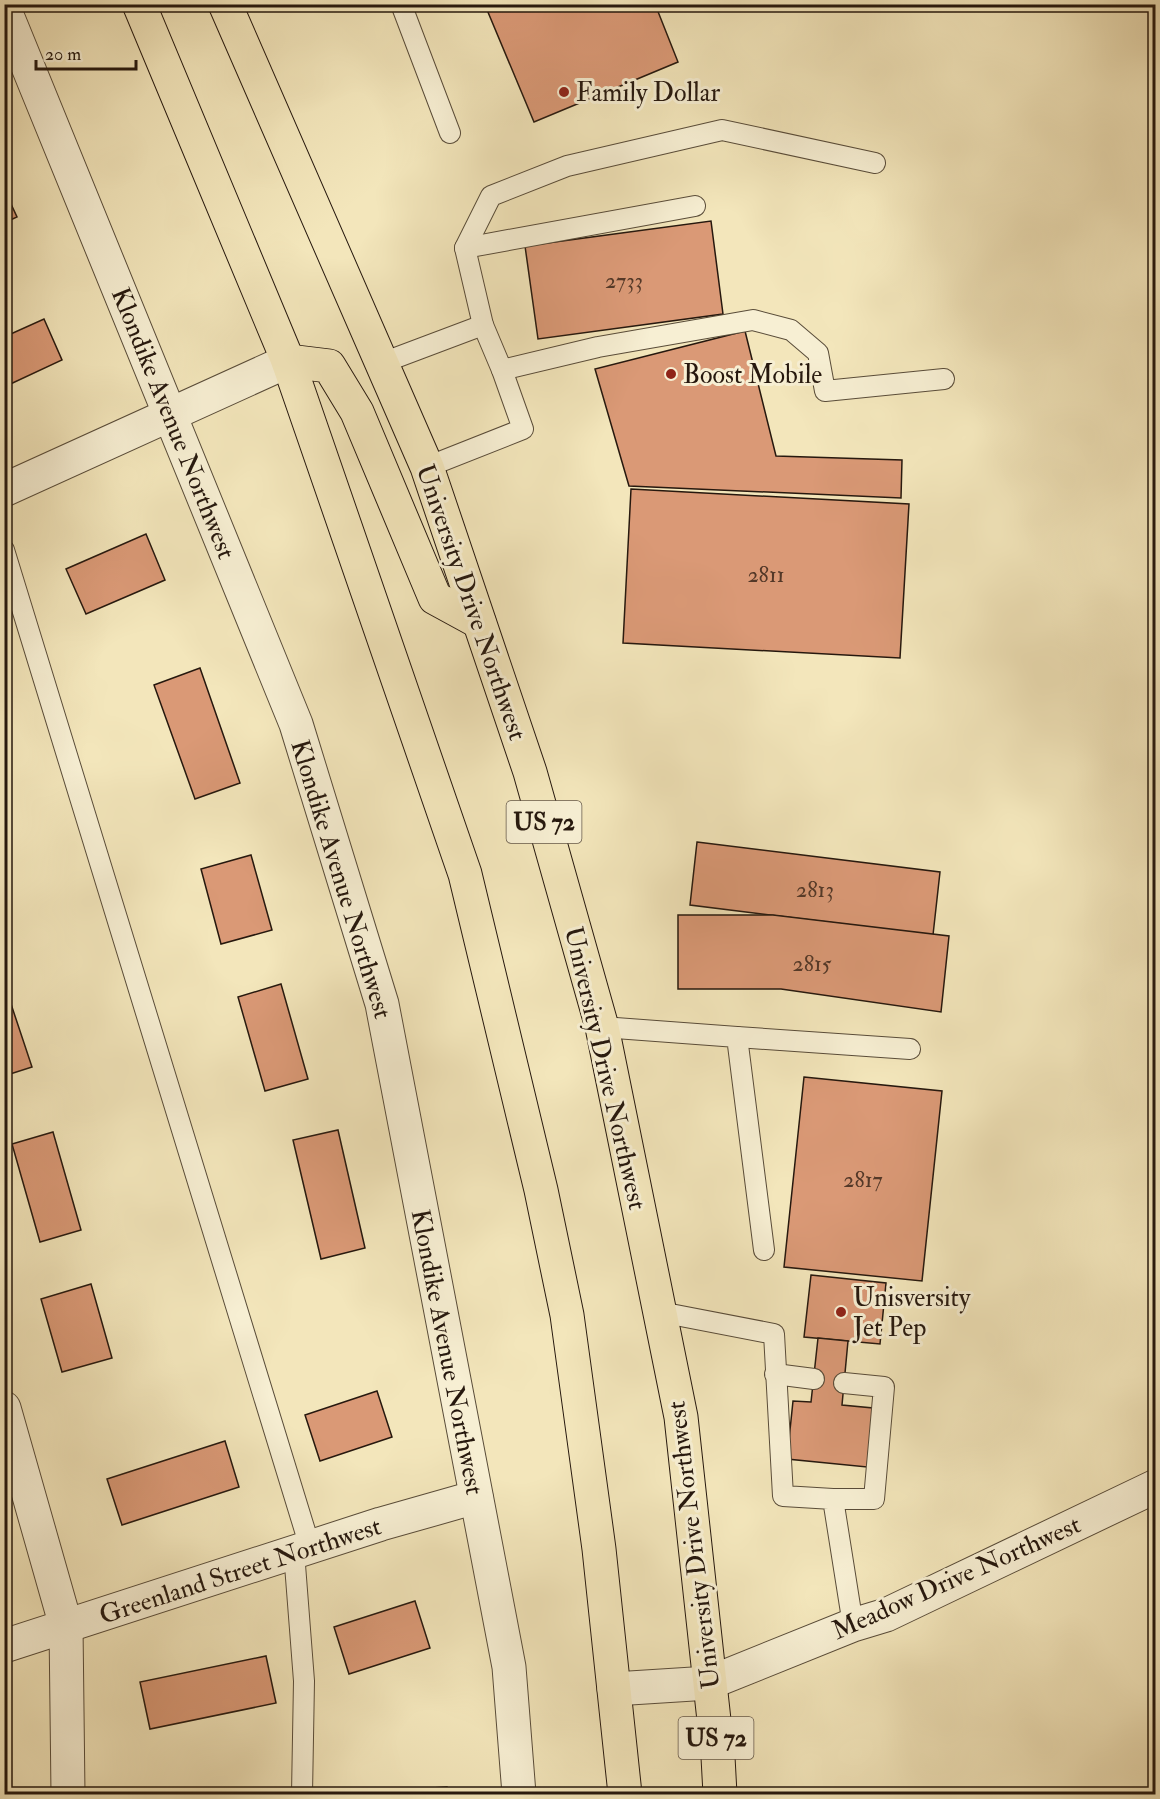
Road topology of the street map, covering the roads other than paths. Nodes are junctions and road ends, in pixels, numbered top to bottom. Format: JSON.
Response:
{"nodes":[{"id":1,"x":140,"y":4,"type":"edge"},
{"id":2,"x":225,"y":4,"type":"edge"},
{"id":3,"x":401,"y":4,"type":"edge"},
{"id":4,"x":4,"y":8,"type":"edge"},
{"id":5,"x":450,"y":133,"type":"dead end"},
{"id":6,"x":875,"y":163,"type":"dead end"},
{"id":7,"x":695,"y":206,"type":"dead end"},
{"id":8,"x":465,"y":248,"type":"junction"},
{"id":9,"x":483,"y":325,"type":"junction"},
{"id":10,"x":288,"y":360,"type":"junction"},
{"id":11,"x":382,"y":363,"type":"junction"},
{"id":12,"x":502,"y":370,"type":"junction"},
{"id":13,"x":944,"y":379,"type":"dead end"},
{"id":14,"x":171,"y":416,"type":"junction"},
{"id":15,"x":427,"y":467,"type":"junction"},
{"id":16,"x":4,"y":490,"type":"edge"},
{"id":17,"x":4,"y":550,"type":"edge"},
{"id":18,"x":479,"y":622,"type":"junction"},
{"id":19,"x":602,"y":1027,"type":"junction"},
{"id":20,"x":737,"y":1036,"type":"junction"},
{"id":21,"x":910,"y":1049,"type":"dead end"},
{"id":22,"x":764,"y":1250,"type":"dead end"},
{"id":23,"x":660,"y":1312,"type":"junction"},
{"id":24,"x":775,"y":1374,"type":"junction"},
{"id":25,"x":814,"y":1379,"type":"dead end"},
{"id":26,"x":844,"y":1383,"type":"dead end"},
{"id":27,"x":4,"y":1408,"type":"edge"},
{"id":28,"x":1155,"y":1486,"type":"edge"},
{"id":29,"x":476,"y":1497,"type":"junction"},
{"id":30,"x":833,"y":1499,"type":"junction"},
{"id":31,"x":302,"y":1550,"type":"junction"},
{"id":32,"x":853,"y":1625,"type":"junction"},
{"id":33,"x":66,"y":1626,"type":"junction"},
{"id":34,"x":4,"y":1646,"type":"edge"},
{"id":35,"x":709,"y":1683,"type":"junction"},
{"id":36,"x":614,"y":1689,"type":"junction"},
{"id":37,"x":68,"y":1794,"type":"edge"},
{"id":38,"x":302,"y":1794,"type":"edge"},
{"id":39,"x":519,"y":1794,"type":"edge"},
{"id":40,"x":625,"y":1794,"type":"edge"},
{"id":41,"x":720,"y":1794,"type":"edge"}],
"edges":[{"from":1,"to":10,"type":"highway"},
{"from":2,"to":11,"type":"highway","name":"University Drive Northwest","number":"US 72"},
{"from":3,"to":5,"type":"lane"},
{"from":4,"to":14,"type":"street","name":"Klondike Avenue Northwest"},
{"from":6,"to":8,"type":"lane"},
{"from":7,"to":8,"type":"lane"},
{"from":8,"to":9,"type":"lane"},
{"from":9,"to":11,"type":"lane"},
{"from":9,"to":12,"type":"lane"},
{"from":10,"to":14,"type":"street"},
{"from":10,"to":18,"type":"highway"},
{"from":10,"to":36,"type":"highway"},
{"from":11,"to":15,"type":"highway","name":"University Drive Northwest","number":"US 72"},
{"from":12,"to":13,"type":"lane"},
{"from":12,"to":15,"type":"lane"},
{"from":14,"to":16,"type":"street"},
{"from":14,"to":29,"type":"street","name":"Klondike Avenue Northwest"},
{"from":15,"to":18,"type":"highway","name":"University Drive Northwest","number":"US 72"},
{"from":17,"to":31,"type":"lane"},
{"from":18,"to":19,"type":"highway","name":"University Drive Northwest","number":"US 72"},
{"from":19,"to":20,"type":"lane"},
{"from":19,"to":23,"type":"highway","name":"University Drive Northwest","number":"US 72"},
{"from":20,"to":21,"type":"lane"},
{"from":20,"to":22,"type":"lane"},
{"from":23,"to":24,"type":"lane"},
{"from":23,"to":35,"type":"highway","name":"University Drive Northwest","number":"US 72"},
{"from":24,"to":25,"type":"lane"},
{"from":24,"to":30,"type":"lane"},
{"from":26,"to":30,"type":"lane"},
{"from":27,"to":33,"type":"street"},
{"from":28,"to":32,"type":"street","name":"Meadow Drive Northwest"},
{"from":29,"to":31,"type":"street","name":"Greenland Street Northwest"},
{"from":29,"to":39,"type":"street","name":"Klondike Avenue Northwest"},
{"from":30,"to":32,"type":"lane"},
{"from":31,"to":33,"type":"street","name":"Greenland Street Northwest"},
{"from":31,"to":38,"type":"lane"},
{"from":32,"to":35,"type":"street","name":"Meadow Drive Northwest"},
{"from":33,"to":34,"type":"street","name":"Greenland Street Northwest"},
{"from":33,"to":37,"type":"street"},
{"from":35,"to":36,"type":"street","name":"Meadow Drive Northwest"},
{"from":35,"to":41,"type":"highway","name":"University Drive Northwest","number":"US 72"},
{"from":36,"to":40,"type":"highway"}]}
